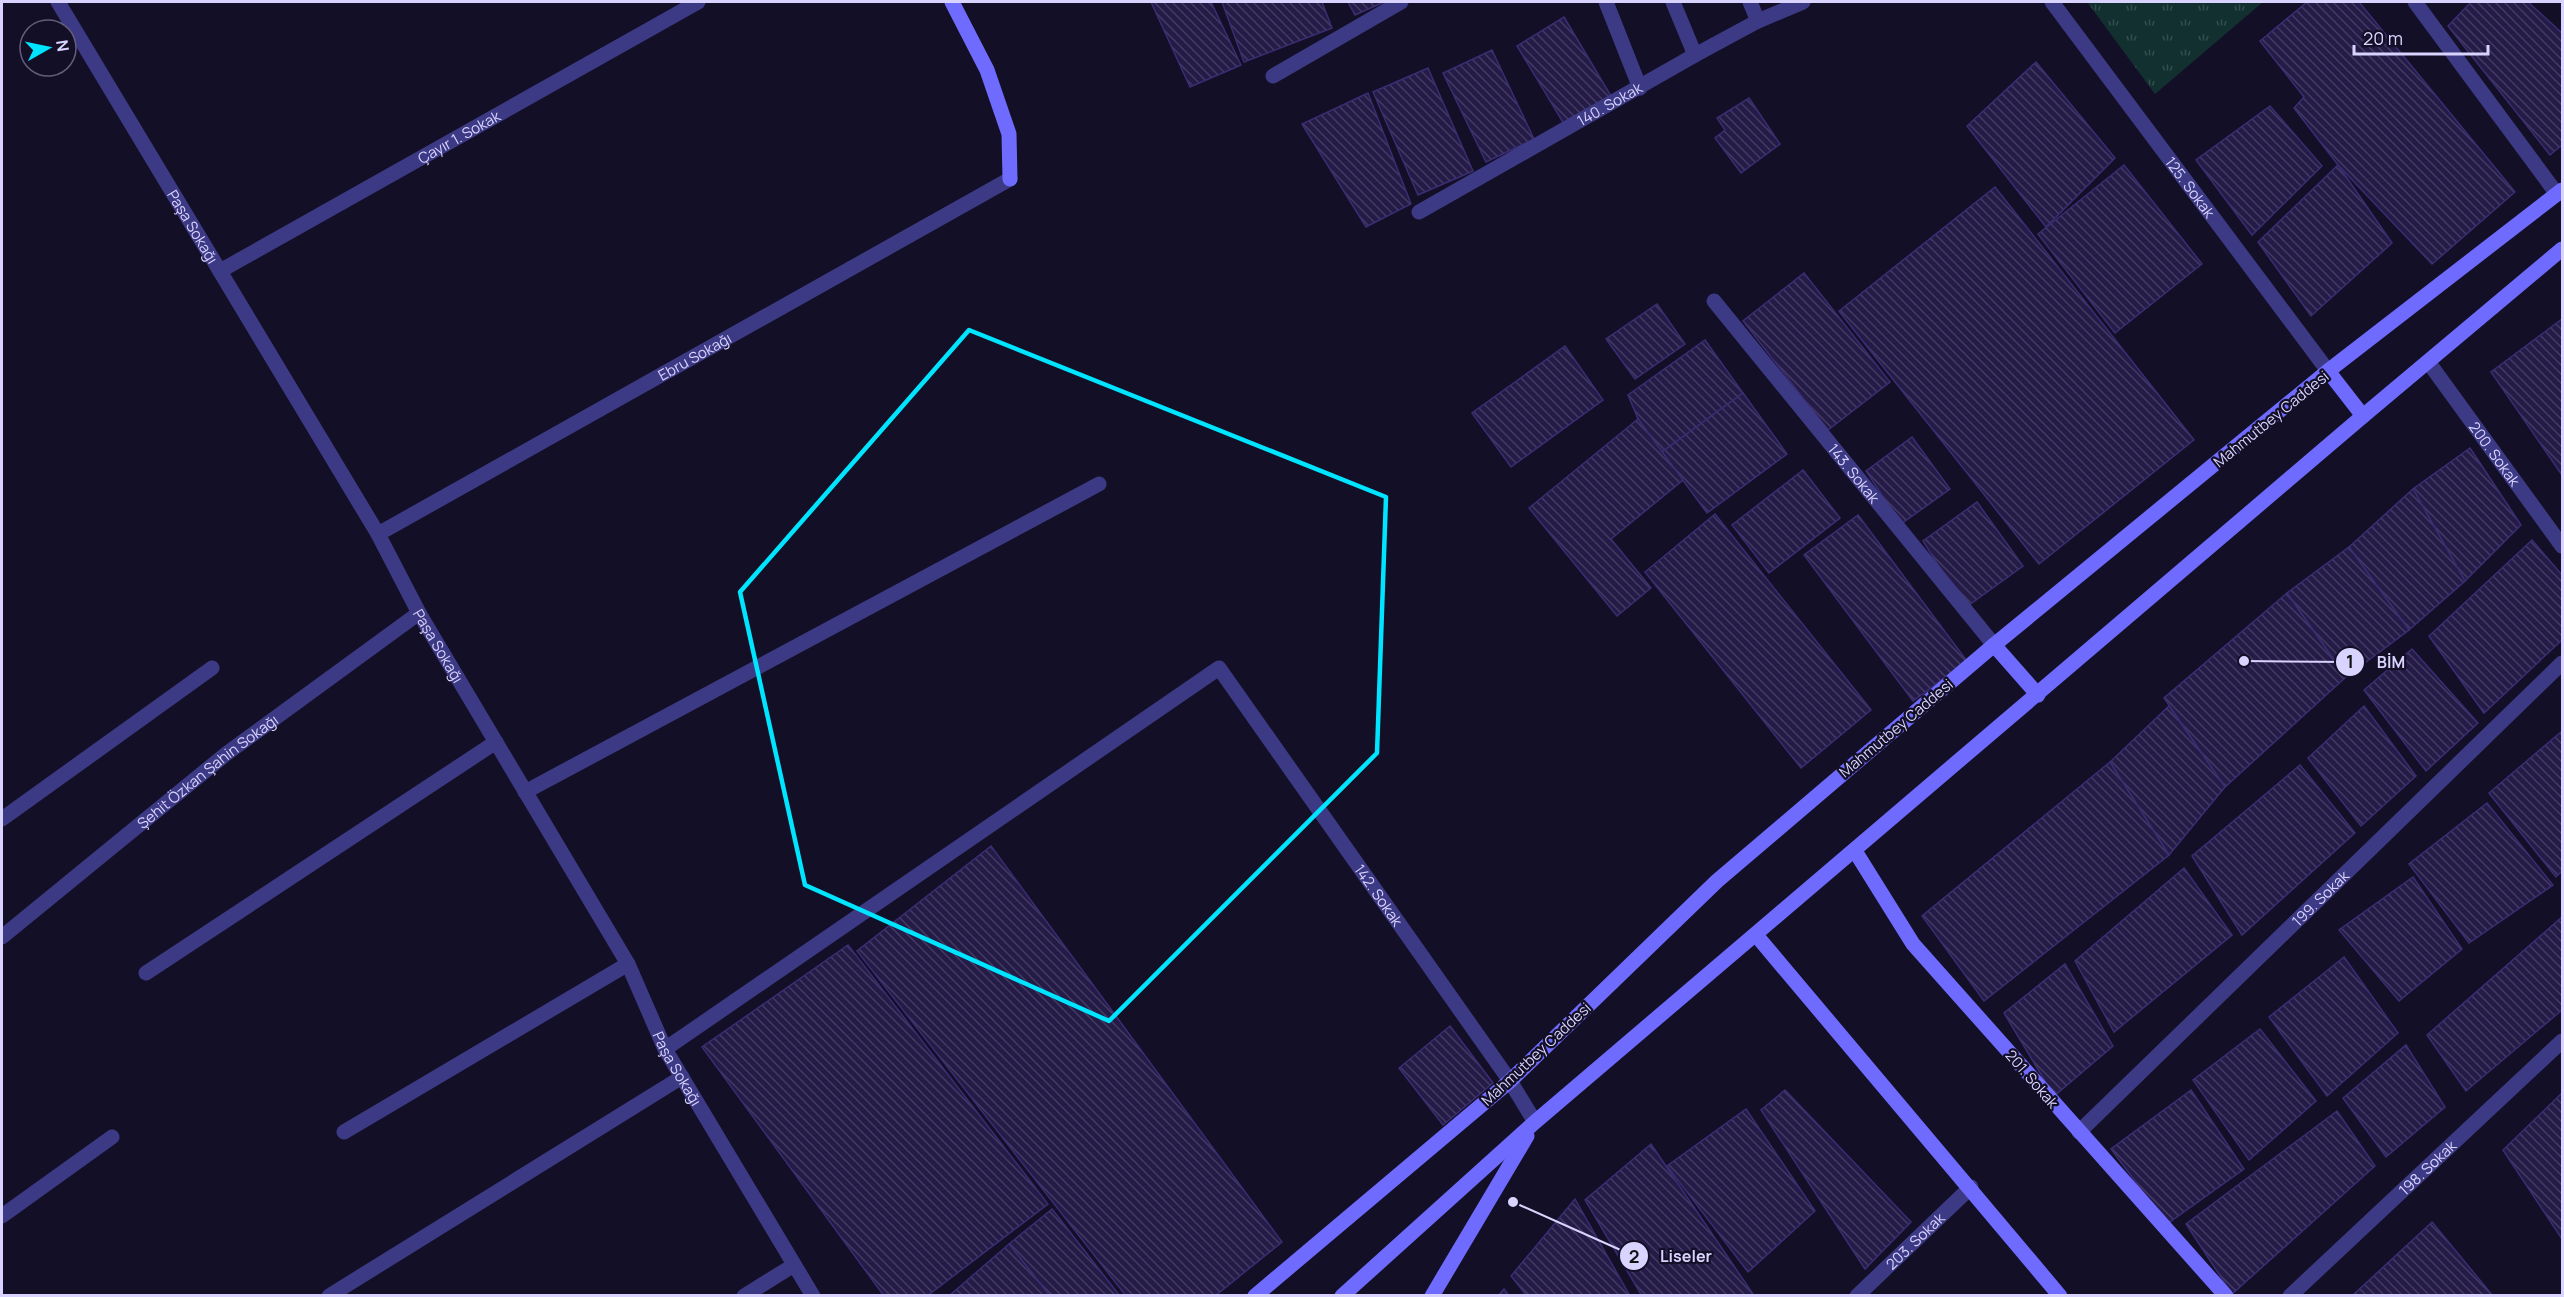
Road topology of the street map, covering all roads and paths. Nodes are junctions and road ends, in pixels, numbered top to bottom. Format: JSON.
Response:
{"nodes":[{"id":1,"x":58,"y":2,"type":"edge"},
{"id":2,"x":698,"y":2,"type":"edge"},
{"id":3,"x":952,"y":2,"type":"edge"},
{"id":4,"x":1401,"y":2,"type":"edge"},
{"id":5,"x":1606,"y":2,"type":"edge"},
{"id":6,"x":1673,"y":2,"type":"edge"},
{"id":7,"x":1750,"y":2,"type":"edge"},
{"id":8,"x":1803,"y":2,"type":"edge"},
{"id":9,"x":2052,"y":2,"type":"edge"},
{"id":10,"x":2415,"y":2,"type":"edge"},
{"id":11,"x":1758,"y":21,"type":"junction"},
{"id":12,"x":1695,"y":55,"type":"junction"},
{"id":13,"x":1273,"y":76,"type":"dead end"},
{"id":14,"x":1640,"y":88,"type":"junction"},
{"id":15,"x":1010,"y":179,"type":"joint"},
{"id":16,"x":2560,"y":192,"type":"edge"},
{"id":17,"x":1419,"y":212,"type":"dead end"},
{"id":18,"x":2562,"y":249,"type":"edge"},
{"id":19,"x":220,"y":272,"type":"junction"},
{"id":20,"x":1714,"y":301,"type":"dead end"},
{"id":21,"x":2429,"y":363,"type":"junction"},
{"id":22,"x":2328,"y":371,"type":"junction"},
{"id":23,"x":2363,"y":416,"type":"junction"},
{"id":24,"x":1099,"y":484,"type":"dead end"},
{"id":25,"x":378,"y":534,"type":"junction"},
{"id":26,"x":2562,"y":546,"type":"edge"},
{"id":27,"x":419,"y":613,"type":"junction"},
{"id":28,"x":1994,"y":645,"type":"junction"},
{"id":29,"x":2562,"y":663,"type":"edge"},
{"id":30,"x":212,"y":668,"type":"dead end"},
{"id":31,"x":2038,"y":695,"type":"junction"},
{"id":32,"x":496,"y":742,"type":"junction"},
{"id":33,"x":525,"y":792,"type":"junction"},
{"id":34,"x":2,"y":819,"type":"edge"},
{"id":35,"x":1856,"y":850,"type":"junction"},
{"id":36,"x":1756,"y":935,"type":"junction"},
{"id":37,"x":2,"y":937,"type":"edge"},
{"id":38,"x":628,"y":964,"type":"junction"},
{"id":39,"x":146,"y":973,"type":"dead end"},
{"id":40,"x":2562,"y":1041,"type":"edge"},
{"id":41,"x":664,"y":1049,"type":"junction"},
{"id":42,"x":682,"y":1077,"type":"junction"},
{"id":43,"x":1510,"y":1081,"type":"junction"},
{"id":44,"x":1535,"y":1122,"type":"junction"},
{"id":45,"x":344,"y":1132,"type":"dead end"},
{"id":46,"x":2079,"y":1132,"type":"junction"},
{"id":47,"x":112,"y":1137,"type":"dead end"},
{"id":48,"x":1971,"y":1187,"type":"junction"},
{"id":49,"x":2,"y":1216,"type":"edge"},
{"id":50,"x":794,"y":1265,"type":"junction"},
{"id":51,"x":329,"y":1296,"type":"edge"},
{"id":52,"x":744,"y":1296,"type":"edge"},
{"id":53,"x":813,"y":1296,"type":"edge"},
{"id":54,"x":1255,"y":1296,"type":"edge"},
{"id":55,"x":1342,"y":1296,"type":"edge"},
{"id":56,"x":1432,"y":1296,"type":"edge"},
{"id":57,"x":1857,"y":1296,"type":"edge"},
{"id":58,"x":2060,"y":1296,"type":"edge"},
{"id":59,"x":2226,"y":1296,"type":"edge"},
{"id":60,"x":2290,"y":1296,"type":"edge"}],
"edges":[{"from":1,"to":19,"type":"street","name":"Paşa Sokağı"},
{"from":2,"to":19,"type":"street","name":"Çayır 1. Sokak"},
{"from":3,"to":15,"type":"main road"},
{"from":4,"to":13,"type":"street"},
{"from":5,"to":14,"type":"street"},
{"from":6,"to":12,"type":"street"},
{"from":7,"to":11,"type":"street"},
{"from":8,"to":11,"type":"street","name":"140. Sokak"},
{"from":9,"to":22,"type":"street","name":"125. Sokak"},
{"from":10,"to":16,"type":"street"},
{"from":11,"to":12,"type":"street","name":"140. Sokak"},
{"from":12,"to":14,"type":"street","name":"140. Sokak"},
{"from":14,"to":17,"type":"street","name":"140. Sokak"},
{"from":15,"to":25,"type":"street","name":"Ebru Sokağı"},
{"from":16,"to":22,"type":"main road","name":"Mahmutbey Caddesi"},
{"from":18,"to":21,"type":"main road"},
{"from":19,"to":25,"type":"street","name":"Paşa Sokağı"},
{"from":20,"to":28,"type":"street","name":"143. Sokak"},
{"from":21,"to":23,"type":"main road"},
{"from":21,"to":26,"type":"street","name":"200. Sokak"},
{"from":22,"to":23,"type":"main road"},
{"from":22,"to":28,"type":"main road","name":"Mahmutbey Caddesi"},
{"from":23,"to":31,"type":"main road"},
{"from":24,"to":33,"type":"street"},
{"from":25,"to":27,"type":"street","name":"Paşa Sokağı"},
{"from":27,"to":32,"type":"street","name":"Paşa Sokağı"},
{"from":27,"to":37,"type":"street","name":"Şehit Özkan Şahin Sokağı"},
{"from":28,"to":31,"type":"main road"},
{"from":28,"to":43,"type":"main road","name":"Mahmutbey Caddesi"},
{"from":29,"to":46,"type":"street","name":"199. Sokak"},
{"from":30,"to":34,"type":"street"},
{"from":31,"to":35,"type":"main road"},
{"from":32,"to":33,"type":"street","name":"Paşa Sokağı"},
{"from":32,"to":39,"type":"street"},
{"from":33,"to":38,"type":"street","name":"Paşa Sokağı"},
{"from":35,"to":36,"type":"main road"},
{"from":35,"to":46,"type":"main road","name":"201. Sokak"},
{"from":36,"to":44,"type":"main road"},
{"from":36,"to":48,"type":"main road"},
{"from":38,"to":41,"type":"street","name":"Paşa Sokağı"},
{"from":38,"to":45,"type":"street"},
{"from":40,"to":60,"type":"street","name":"198. Sokak"},
{"from":41,"to":42,"type":"street","name":"Paşa Sokağı"},
{"from":41,"to":43,"type":"street","name":"142. Sokak"},
{"from":42,"to":50,"type":"street","name":"Paşa Sokağı"},
{"from":42,"to":51,"type":"street"},
{"from":43,"to":44,"type":"street","name":"142. Sokak"},
{"from":43,"to":54,"type":"main road","name":"Mahmutbey Caddesi"},
{"from":44,"to":55,"type":"main road"},
{"from":44,"to":56,"type":"main road"},
{"from":46,"to":59,"type":"main road","name":"201. Sokak"},
{"from":47,"to":49,"type":"street"},
{"from":48,"to":57,"type":"street","name":"203. Sokak"},
{"from":48,"to":58,"type":"main road"},
{"from":50,"to":52,"type":"street"},
{"from":50,"to":53,"type":"street","name":"Paşa Sokağı"}]}
